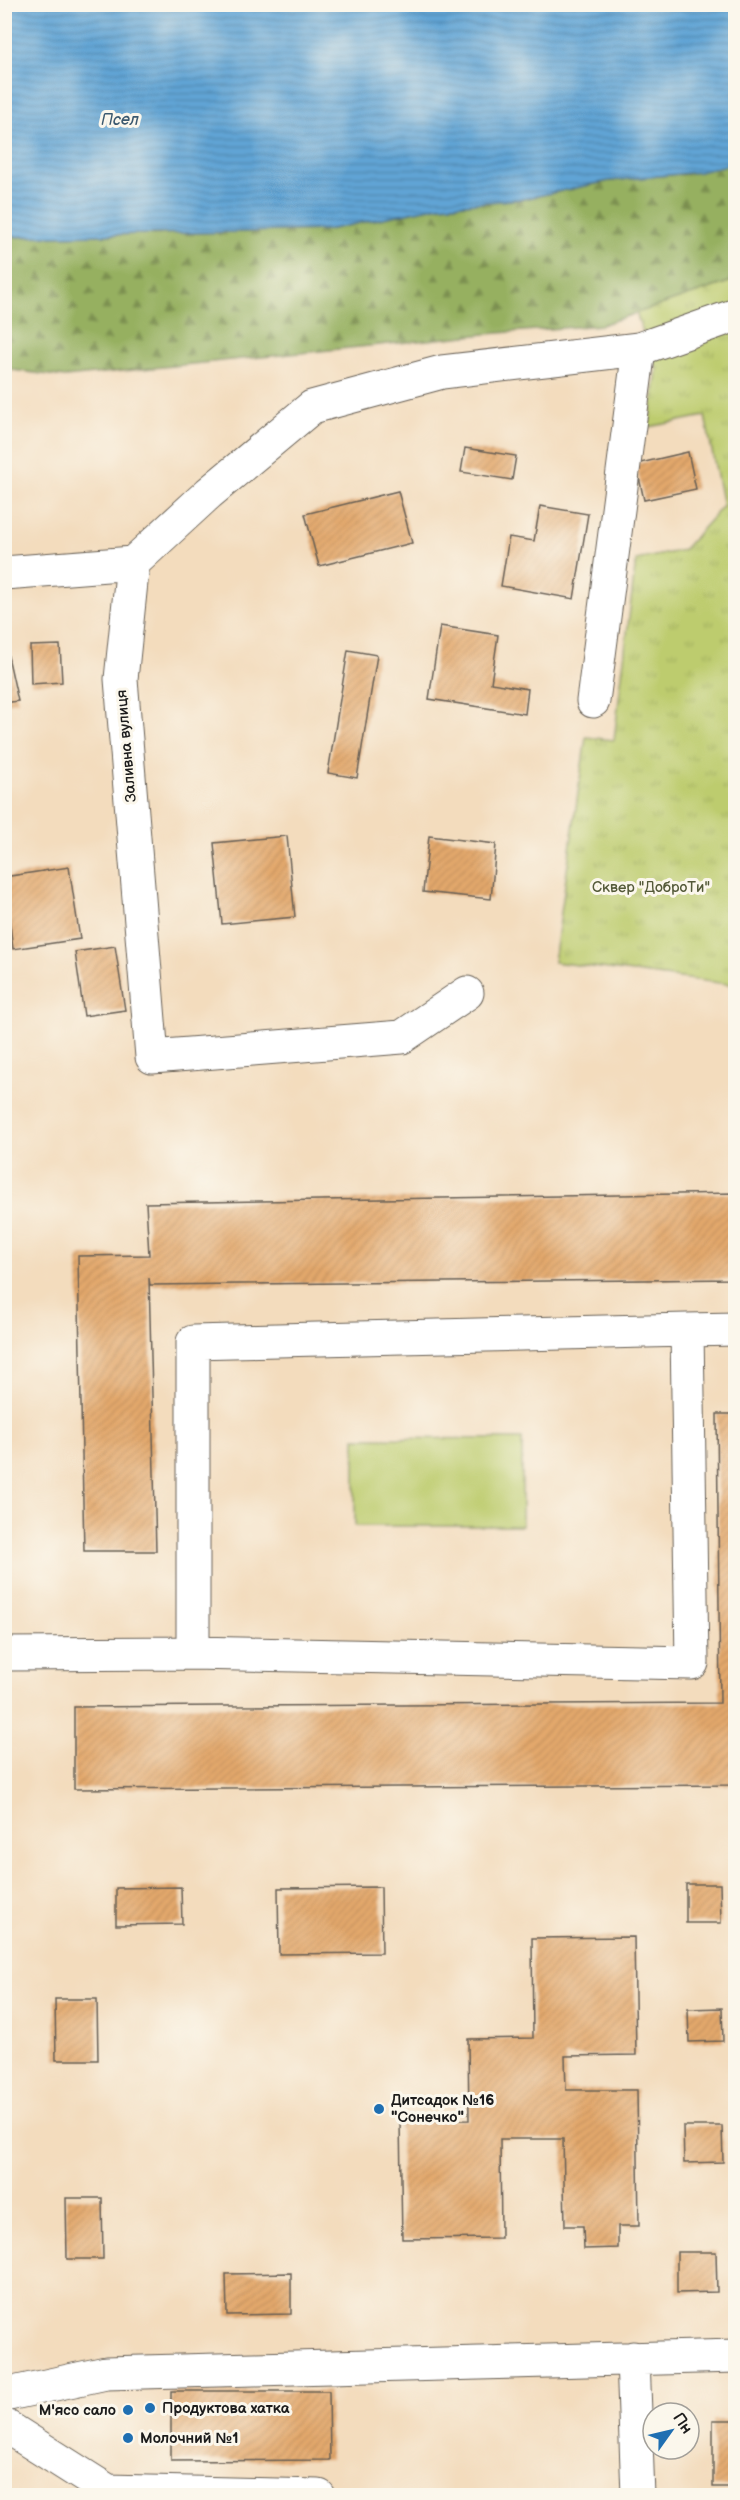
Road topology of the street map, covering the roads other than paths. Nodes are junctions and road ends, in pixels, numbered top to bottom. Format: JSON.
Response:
{"nodes":[{"id":1,"x":735,"y":315,"type":"edge"},
{"id":2,"x":639,"y":349,"type":"junction"},
{"id":3,"x":133,"y":563,"type":"junction"},
{"id":4,"x":4,"y":573,"type":"edge"},
{"id":5,"x":593,"y":701,"type":"dead end"},
{"id":6,"x":467,"y":993,"type":"dead end"},
{"id":7,"x":735,"y":1329,"type":"edge"},
{"id":8,"x":687,"y":1330,"type":"junction"},
{"id":9,"x":193,"y":1653,"type":"junction"},
{"id":10,"x":4,"y":1654,"type":"edge"},
{"id":11,"x":735,"y":2356,"type":"edge"},
{"id":12,"x":633,"y":2358,"type":"junction"},
{"id":13,"x":4,"y":2395,"type":"edge"},
{"id":14,"x":4,"y":2425,"type":"edge"},
{"id":15,"x":108,"y":2493,"type":"edge"},
{"id":16,"x":319,"y":2496,"type":"edge"},
{"id":17,"x":638,"y":2496,"type":"edge"}],
"edges":[{"from":1,"to":2,"type":"street"},
{"from":2,"to":3,"type":"street"},
{"from":2,"to":5,"type":"street"},
{"from":3,"to":4,"type":"street"},
{"from":3,"to":6,"type":"street","name":"Заливна вулиця"},
{"from":7,"to":8,"type":"street"},
{"from":8,"to":9,"type":"street"},
{"from":8,"to":9,"type":"street"},
{"from":9,"to":10,"type":"street"},
{"from":11,"to":12,"type":"street"},
{"from":12,"to":13,"type":"street"},
{"from":12,"to":17,"type":"street"},
{"from":14,"to":15,"type":"street"},
{"from":15,"to":16,"type":"street"}]}
